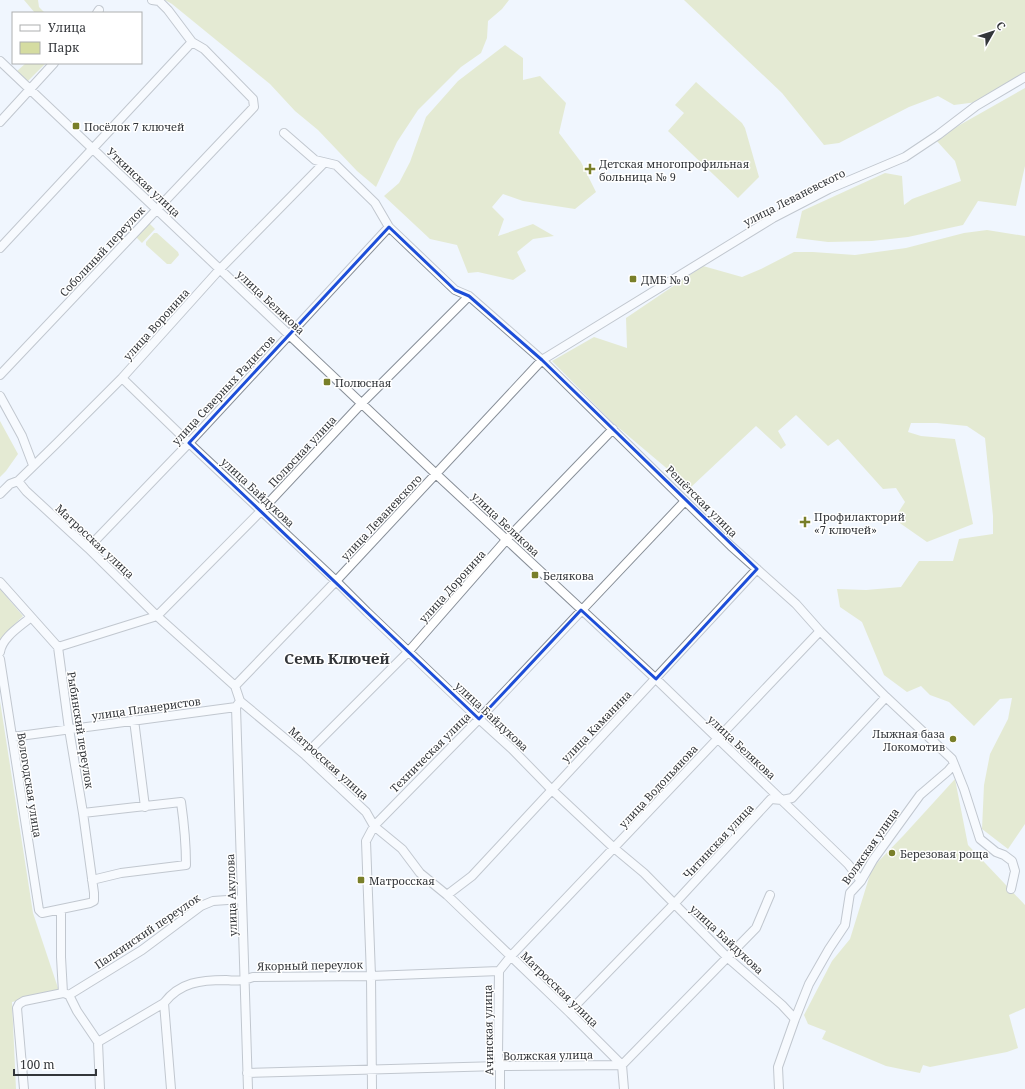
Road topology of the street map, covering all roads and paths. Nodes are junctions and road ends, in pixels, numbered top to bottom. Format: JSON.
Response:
{"nodes":[{"id":1,"x":152,"y":0,"type":"edge"},
{"id":2,"x":192,"y":42,"type":"junction"},
{"id":3,"x":0,"y":61,"type":"edge"},
{"id":4,"x":53,"y":64,"type":"edge"},
{"id":5,"x":1025,"y":77,"type":"edge"},
{"id":6,"x":31,"y":90,"type":"junction"},
{"id":7,"x":0,"y":122,"type":"edge"},
{"id":8,"x":284,"y":133,"type":"dead end"},
{"id":9,"x":93,"y":149,"type":"junction"},
{"id":10,"x":324,"y":162,"type":"junction"},
{"id":11,"x":157,"y":209,"type":"junction"},
{"id":12,"x":389,"y":227,"type":"junction"},
{"id":13,"x":0,"y":248,"type":"edge"},
{"id":14,"x":220,"y":269,"type":"junction"},
{"id":15,"x":469,"y":296,"type":"junction"},
{"id":16,"x":290,"y":335,"type":"junction"},
{"id":17,"x":542,"y":360,"type":"junction"},
{"id":18,"x":0,"y":376,"type":"edge"},
{"id":19,"x":122,"y":378,"type":"junction"},
{"id":20,"x":0,"y":396,"type":"edge"},
{"id":21,"x":362,"y":403,"type":"junction"},
{"id":22,"x":613,"y":429,"type":"junction"},
{"id":23,"x":189,"y":443,"type":"junction"},
{"id":24,"x":34,"y":465,"type":"junction"},
{"id":25,"x":436,"y":474,"type":"junction"},
{"id":26,"x":18,"y":481,"type":"junction"},
{"id":27,"x":0,"y":494,"type":"edge"},
{"id":28,"x":685,"y":500,"type":"junction"},
{"id":29,"x":261,"y":511,"type":"junction"},
{"id":30,"x":508,"y":539,"type":"junction"},
{"id":31,"x":88,"y":548,"type":"junction"},
{"id":32,"x":757,"y":569,"type":"junction"},
{"id":33,"x":336,"y":581,"type":"junction"},
{"id":34,"x":0,"y":582,"type":"edge"},
{"id":35,"x":581,"y":610,"type":"junction"},
{"id":36,"x":157,"y":616,"type":"junction"},
{"id":37,"x":31,"y":617,"type":"junction"},
{"id":38,"x":820,"y":631,"type":"junction"},
{"id":39,"x":58,"y":647,"type":"junction"},
{"id":40,"x":409,"y":651,"type":"junction"},
{"id":41,"x":0,"y":652,"type":"edge"},
{"id":42,"x":0,"y":659,"type":"edge"},
{"id":43,"x":656,"y":679,"type":"junction"},
{"id":44,"x":235,"y":686,"type":"junction"},
{"id":45,"x":886,"y":697,"type":"junction"},
{"id":46,"x":238,"y":704,"type":"junction"},
{"id":47,"x":479,"y":719,"type":"junction"},
{"id":48,"x":134,"y":720,"type":"junction"},
{"id":49,"x":69,"y":729,"type":"junction"},
{"id":50,"x":12,"y":737,"type":"junction"},
{"id":51,"x":717,"y":739,"type":"junction"},
{"id":52,"x":305,"y":755,"type":"junction"},
{"id":53,"x":954,"y":764,"type":"junction"},
{"id":54,"x":551,"y":789,"type":"junction"},
{"id":55,"x":782,"y":800,"type":"junction"},
{"id":56,"x":145,"y":807,"type":"junction"},
{"id":57,"x":83,"y":813,"type":"junction"},
{"id":58,"x":374,"y":826,"type":"junction"},
{"id":59,"x":614,"y":848,"type":"junction"},
{"id":60,"x":92,"y":880,"type":"junction"},
{"id":61,"x":861,"y":881,"type":"junction"},
{"id":62,"x":1011,"y":889,"type":"dead end"},
{"id":63,"x":447,"y":895,"type":"junction"},
{"id":64,"x":770,"y":895,"type":"dead end"},
{"id":65,"x":242,"y":899,"type":"junction"},
{"id":66,"x":674,"y":904,"type":"junction"},
{"id":67,"x":62,"y":909,"type":"junction"},
{"id":68,"x":511,"y":956,"type":"junction"},
{"id":69,"x":728,"y":958,"type":"junction"},
{"id":70,"x":499,"y":971,"type":"junction"},
{"id":71,"x":371,"y":976,"type":"junction"},
{"id":72,"x":245,"y":981,"type":"junction"},
{"id":73,"x":66,"y":994,"type":"junction"},
{"id":74,"x":164,"y":1003,"type":"junction"},
{"id":75,"x":570,"y":1012,"type":"junction"},
{"id":76,"x":795,"y":1019,"type":"junction"},
{"id":77,"x":98,"y":1042,"type":"junction"},
{"id":78,"x":622,"y":1065,"type":"junction"},
{"id":79,"x":500,"y":1066,"type":"junction"},
{"id":80,"x":372,"y":1070,"type":"junction"},
{"id":81,"x":247,"y":1073,"type":"junction"},
{"id":82,"x":24,"y":1089,"type":"edge"},
{"id":83,"x":100,"y":1089,"type":"edge"},
{"id":84,"x":171,"y":1089,"type":"edge"},
{"id":85,"x":248,"y":1089,"type":"edge"},
{"id":86,"x":372,"y":1089,"type":"edge"},
{"id":87,"x":500,"y":1089,"type":"edge"},
{"id":88,"x":624,"y":1089,"type":"edge"},
{"id":89,"x":779,"y":1089,"type":"edge"}],
"edges":[{"from":1,"to":2,"type":"street"},
{"from":2,"to":9,"type":"street"},
{"from":2,"to":11,"type":"street","name":"Соболиный переулок"},
{"from":3,"to":6,"type":"street","name":"Уткинская улица"},
{"from":4,"to":6,"type":"street"},
{"from":5,"to":17,"type":"street","name":"улица Леваневского"},
{"from":6,"to":7,"type":"street"},
{"from":6,"to":9,"type":"street","name":"Уткинская улица"},
{"from":8,"to":10,"type":"street","name":"Решётская улица"},
{"from":9,"to":11,"type":"street","name":"Уткинская улица"},
{"from":9,"to":13,"type":"street"},
{"from":10,"to":12,"type":"street","name":"Решётская улица"},
{"from":10,"to":14,"type":"street","name":"улица Воронина"},
{"from":11,"to":14,"type":"street","name":"Уткинская улица"},
{"from":11,"to":18,"type":"street","name":"Соболиный переулок"},
{"from":12,"to":15,"type":"street","name":"Решётская улица"},
{"from":12,"to":16,"type":"street","name":"улица Северных Радистов"},
{"from":14,"to":16,"type":"street","name":"улица Белякова"},
{"from":14,"to":19,"type":"street","name":"улица Воронина"},
{"from":15,"to":17,"type":"street","name":"Решётская улица"},
{"from":15,"to":21,"type":"street","name":"Полюсная улица"},
{"from":16,"to":21,"type":"street","name":"улица Белякова"},
{"from":16,"to":23,"type":"street","name":"улица Северных Радистов"},
{"from":17,"to":22,"type":"street","name":"Решётская улица"},
{"from":17,"to":25,"type":"street","name":"улица Леваневского"},
{"from":19,"to":23,"type":"street","name":"улица Байдукова"},
{"from":19,"to":24,"type":"street","name":"улица Воронина"},
{"from":20,"to":24,"type":"street"},
{"from":21,"to":25,"type":"street","name":"улица Белякова"},
{"from":21,"to":29,"type":"street","name":"Полюсная улица"},
{"from":22,"to":28,"type":"street","name":"Решётская улица"},
{"from":22,"to":30,"type":"street","name":"улица Доронина"},
{"from":23,"to":29,"type":"street","name":"улица Байдукова"},
{"from":23,"to":31,"type":"street","name":"улица Северных Радистов"},
{"from":24,"to":26,"type":"street","name":"улица Воронина"},
{"from":25,"to":30,"type":"street","name":"улица Белякова"},
{"from":25,"to":33,"type":"street","name":"улица Леваневского"},
{"from":26,"to":27,"type":"street","name":"улица Воронина"},
{"from":26,"to":31,"type":"street","name":"Матросская улица"},
{"from":28,"to":32,"type":"street","name":"Решётская улица"},
{"from":28,"to":35,"type":"street","name":"Техническая улица"},
{"from":29,"to":33,"type":"street","name":"улица Байдукова"},
{"from":29,"to":36,"type":"street","name":"Полюсная улица"},
{"from":30,"to":35,"type":"street","name":"улица Белякова"},
{"from":30,"to":40,"type":"street","name":"улица Доронина"},
{"from":31,"to":36,"type":"street","name":"Матросская улица"},
{"from":32,"to":38,"type":"street","name":"Решётская улица"},
{"from":32,"to":43,"type":"street","name":"улица Каманина"},
{"from":33,"to":40,"type":"street","name":"улица Байдукова"},
{"from":33,"to":44,"type":"street","name":"улица Леваневского"},
{"from":34,"to":37,"type":"street"},
{"from":35,"to":43,"type":"street","name":"улица Белякова"},
{"from":35,"to":47,"type":"street","name":"Техническая улица"},
{"from":36,"to":39,"type":"street","name":"Полюсная улица"},
{"from":36,"to":44,"type":"street","name":"Матросская улица"},
{"from":37,"to":39,"type":"street"},
{"from":37,"to":41,"type":"street"},
{"from":38,"to":45,"type":"street","name":"Решётская улица"},
{"from":38,"to":51,"type":"street","name":"улица Водопьянова"},
{"from":39,"to":49,"type":"street","name":"Рыбинский переулок"},
{"from":40,"to":47,"type":"street","name":"улица Байдукова"},
{"from":40,"to":52,"type":"street","name":"улица Доронина"},
{"from":42,"to":50,"type":"street","name":"Вологодская улица"},
{"from":43,"to":51,"type":"street","name":"улица Белякова"},
{"from":43,"to":54,"type":"street","name":"улица Каманина"},
{"from":44,"to":46,"type":"street","name":"Матросская улица"},
{"from":45,"to":53,"type":"street","name":"Решётская улица"},
{"from":45,"to":55,"type":"street","name":"Читинская улица"},
{"from":46,"to":48,"type":"street","name":"улица Планеристов"},
{"from":46,"to":52,"type":"street","name":"Матросская улица"},
{"from":46,"to":65,"type":"street","name":"улица Акулова"},
{"from":47,"to":54,"type":"street","name":"улица Байдукова"},
{"from":47,"to":58,"type":"street","name":"Техническая улица"},
{"from":48,"to":49,"type":"street","name":"улица Планеристов"},
{"from":48,"to":56,"type":"street"},
{"from":49,"to":50,"type":"street","name":"улица Планеристов"},
{"from":49,"to":57,"type":"street","name":"Рыбинский переулок"},
{"from":50,"to":67,"type":"street","name":"Вологодская улица"},
{"from":51,"to":55,"type":"street","name":"улица Белякова"},
{"from":51,"to":59,"type":"street","name":"улица Водопьянова"},
{"from":52,"to":58,"type":"street","name":"Матросская улица"},
{"from":53,"to":61,"type":"street","name":"Волжская улица"},
{"from":53,"to":62,"type":"street","name":"Решётская улица"},
{"from":54,"to":59,"type":"street","name":"улица Байдукова"},
{"from":54,"to":63,"type":"street","name":"улица Каманина"},
{"from":55,"to":61,"type":"street","name":"улица Белякова"},
{"from":55,"to":66,"type":"street","name":"Читинская улица"},
{"from":56,"to":57,"type":"street"},
{"from":56,"to":60,"type":"street"},
{"from":57,"to":60,"type":"street","name":"Рыбинский переулок"},
{"from":58,"to":63,"type":"street","name":"Матросская улица"},
{"from":58,"to":71,"type":"street","name":"Техническая улица"},
{"from":59,"to":66,"type":"street","name":"улица Байдукова"},
{"from":59,"to":68,"type":"street","name":"улица Водопьянова"},
{"from":60,"to":67,"type":"street","name":"Рыбинский переулок"},
{"from":61,"to":76,"type":"street","name":"Волжская улица"},
{"from":63,"to":68,"type":"street","name":"Матросская улица"},
{"from":64,"to":69,"type":"street"},
{"from":65,"to":72,"type":"street","name":"улица Акулова"},
{"from":65,"to":73,"type":"street","name":"Палкинский переулок"},
{"from":66,"to":69,"type":"street","name":"улица Байдукова"},
{"from":66,"to":75,"type":"street","name":"Читинская улица"},
{"from":67,"to":73,"type":"street"},
{"from":68,"to":70,"type":"street"},
{"from":68,"to":75,"type":"street","name":"Матросская улица"},
{"from":69,"to":76,"type":"street","name":"улица Байдукова"},
{"from":69,"to":78,"type":"street"},
{"from":70,"to":71,"type":"street","name":"Якорный переулок"},
{"from":70,"to":79,"type":"street","name":"Ачинская улица"},
{"from":71,"to":72,"type":"street","name":"Якорный переулок"},
{"from":71,"to":80,"type":"street","name":"Техническая улица"},
{"from":72,"to":74,"type":"street","name":"Якорный переулок"},
{"from":72,"to":81,"type":"street","name":"улица Акулова"},
{"from":73,"to":77,"type":"street"},
{"from":73,"to":82,"type":"street","name":"Палкинский переулок"},
{"from":74,"to":77,"type":"street","name":"Якорный переулок"},
{"from":74,"to":84,"type":"street"},
{"from":75,"to":78,"type":"street","name":"Матросская улица"},
{"from":76,"to":89,"type":"street"},
{"from":77,"to":83,"type":"street"},
{"from":78,"to":79,"type":"street","name":"Волжская улица"},
{"from":78,"to":88,"type":"street"},
{"from":79,"to":80,"type":"street","name":"Волжская улица"},
{"from":79,"to":87,"type":"street","name":"Ачинская улица"},
{"from":80,"to":81,"type":"street","name":"Волжская улица"},
{"from":80,"to":86,"type":"street","name":"Техническая улица"},
{"from":81,"to":85,"type":"street","name":"улица Акулова"}]}
